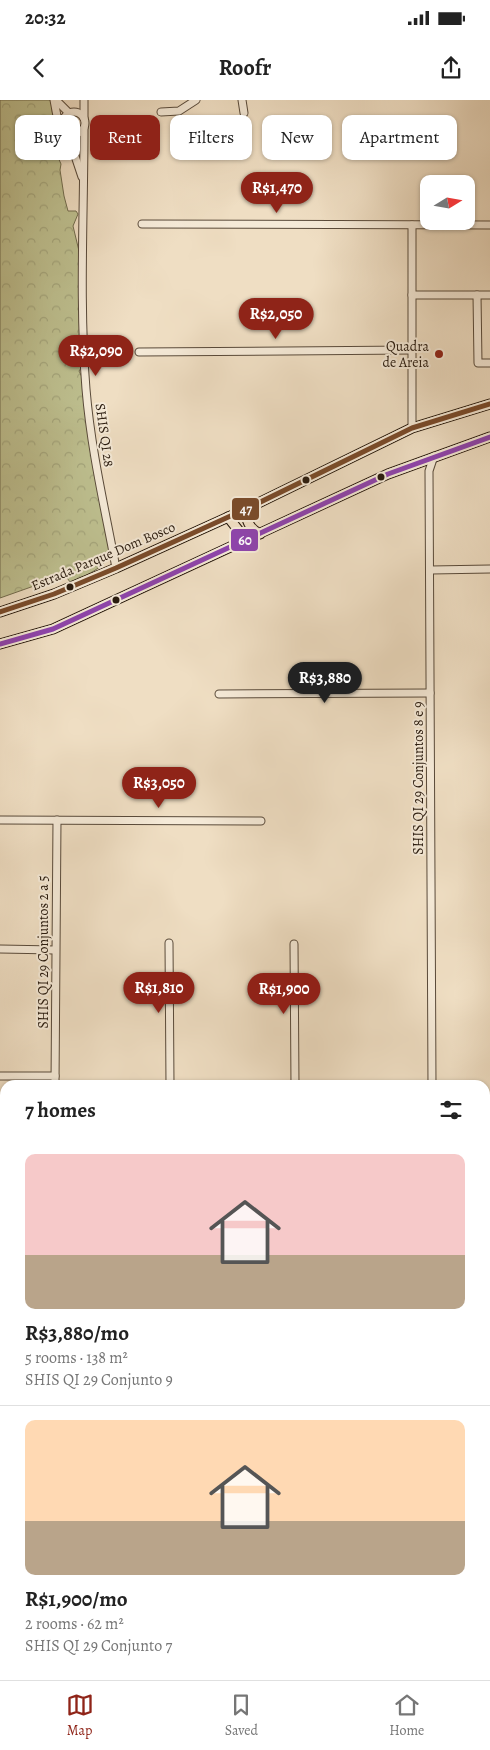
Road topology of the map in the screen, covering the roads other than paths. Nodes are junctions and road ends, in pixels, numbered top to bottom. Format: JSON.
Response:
{"nodes":[{"id":1,"x":55,"y":100,"type":"edge"},
{"id":2,"x":83,"y":100,"type":"edge"},
{"id":3,"x":196,"y":100,"type":"edge"},
{"id":4,"x":242,"y":100,"type":"edge"},
{"id":5,"x":161,"y":112,"type":"dead end"},
{"id":6,"x":72,"y":113,"type":"junction"},
{"id":7,"x":244,"y":114,"type":"dead end"},
{"id":8,"x":57,"y":115,"type":"edge"},
{"id":9,"x":68,"y":115,"type":"edge"},
{"id":10,"x":84,"y":118,"type":"junction"},
{"id":11,"x":84,"y":128,"type":"junction"},
{"id":12,"x":80,"y":131,"type":"edge"},
{"id":13,"x":76,"y":160,"type":"edge"},
{"id":14,"x":84,"y":184,"type":"junction"},
{"id":15,"x":142,"y":224,"type":"dead end"},
{"id":16,"x":412,"y":225,"type":"junction"},
{"id":17,"x":490,"y":225,"type":"edge"},
{"id":18,"x":412,"y":295,"type":"junction"},
{"id":19,"x":477,"y":295,"type":"junction"},
{"id":20,"x":490,"y":295,"type":"edge"},
{"id":21,"x":412,"y":350,"type":"junction"},
{"id":22,"x":139,"y":352,"type":"dead end"},
{"id":23,"x":490,"y":363,"type":"edge"},
{"id":24,"x":490,"y":404,"type":"edge"},
{"id":25,"x":412,"y":428,"type":"junction"},
{"id":26,"x":490,"y":436,"type":"edge"},
{"id":27,"x":434,"y":456,"type":"junction"},
{"id":28,"x":421,"y":461,"type":"junction"},
{"id":29,"x":429,"y":470,"type":"junction"},
{"id":30,"x":246,"y":509,"type":"junction"},
{"id":31,"x":228,"y":517,"type":"junction"},
{"id":32,"x":260,"y":534,"type":"junction"},
{"id":33,"x":241,"y":542,"type":"junction"},
{"id":34,"x":116,"y":568,"type":"junction"},
{"id":35,"x":431,"y":570,"type":"junction"},
{"id":36,"x":490,"y":570,"type":"edge"},
{"id":37,"x":0,"y":612,"type":"edge"},
{"id":38,"x":0,"y":644,"type":"edge"},
{"id":39,"x":430,"y":693,"type":"junction"},
{"id":40,"x":219,"y":694,"type":"dead end"},
{"id":41,"x":0,"y":820,"type":"edge"},
{"id":42,"x":56,"y":820,"type":"junction"},
{"id":43,"x":261,"y":821,"type":"dead end"},
{"id":44,"x":169,"y":944,"type":"dead end"},
{"id":45,"x":294,"y":944,"type":"dead end"},
{"id":46,"x":0,"y":949,"type":"edge"},
{"id":47,"x":55,"y":950,"type":"junction"},
{"id":48,"x":0,"y":1076,"type":"edge"},
{"id":49,"x":55,"y":1076,"type":"junction"},
{"id":50,"x":55,"y":1080,"type":"edge"},
{"id":51,"x":170,"y":1080,"type":"edge"},
{"id":52,"x":295,"y":1080,"type":"edge"},
{"id":53,"x":432,"y":1080,"type":"edge"}],
"edges":[{"from":1,"to":6,"type":"street","name":"SHIS QI 28"},
{"from":1,"to":8,"type":"street","name":"SHIS QI 28"},
{"from":2,"to":6,"type":"street"},
{"from":2,"to":10,"type":"street"},
{"from":3,"to":5,"type":"street"},
{"from":4,"to":7,"type":"street"},
{"from":6,"to":9,"type":"street"},
{"from":6,"to":10,"type":"street"},
{"from":10,"to":11,"type":"street"},
{"from":11,"to":12,"type":"street"},
{"from":11,"to":14,"type":"street","name":"SHIS QI 28"},
{"from":13,"to":14,"type":"street","name":"SHIS QI 28"},
{"from":14,"to":34,"type":"street","name":"SHIS QI 28"},
{"from":15,"to":16,"type":"street"},
{"from":16,"to":17,"type":"street"},
{"from":16,"to":18,"type":"street"},
{"from":18,"to":19,"type":"street"},
{"from":18,"to":21,"type":"street"},
{"from":19,"to":20,"type":"street"},
{"from":19,"to":23,"type":"street"},
{"from":21,"to":22,"type":"street"},
{"from":21,"to":25,"type":"street"},
{"from":24,"to":25,"type":"main road","name":"Estrada Parque Dom Bosco"},
{"from":25,"to":30,"type":"main road","name":"Estrada Parque Dom Bosco"},
{"from":26,"to":27,"type":"main road"},
{"from":27,"to":28,"type":"main road"},
{"from":27,"to":29,"type":"street","name":"SHIS QI 29 Conjuntos 8 e 9"},
{"from":28,"to":29,"type":"street"},
{"from":28,"to":32,"type":"main road"},
{"from":29,"to":35,"type":"street","name":"SHIS QI 29 Conjuntos 8 e 9"},
{"from":30,"to":31,"type":"main road","name":"Estrada Parque Dom Bosco"},
{"from":30,"to":32,"type":"main road"},
{"from":31,"to":33,"type":"main road"},
{"from":31,"to":34,"type":"main road","name":"Estrada Parque Dom Bosco"},
{"from":32,"to":33,"type":"main road"},
{"from":33,"to":38,"type":"main road"},
{"from":34,"to":37,"type":"main road","name":"Estrada Parque Dom Bosco"},
{"from":35,"to":36,"type":"street"},
{"from":35,"to":39,"type":"street","name":"SHIS QI 29 Conjuntos 8 e 9"},
{"from":39,"to":40,"type":"street"},
{"from":39,"to":53,"type":"street","name":"SHIS QI 29 Conjuntos 8 e 9"},
{"from":41,"to":42,"type":"street"},
{"from":42,"to":43,"type":"street"},
{"from":42,"to":47,"type":"street","name":"SHIS QI 29 Conjuntos 2 a 5"},
{"from":44,"to":51,"type":"street"},
{"from":45,"to":52,"type":"street"},
{"from":46,"to":47,"type":"street"},
{"from":47,"to":49,"type":"street","name":"SHIS QI 29 Conjuntos 2 a 5"},
{"from":48,"to":49,"type":"street"},
{"from":49,"to":50,"type":"street","name":"SHIS QI 29 Conjuntos 2 a 5"}]}
